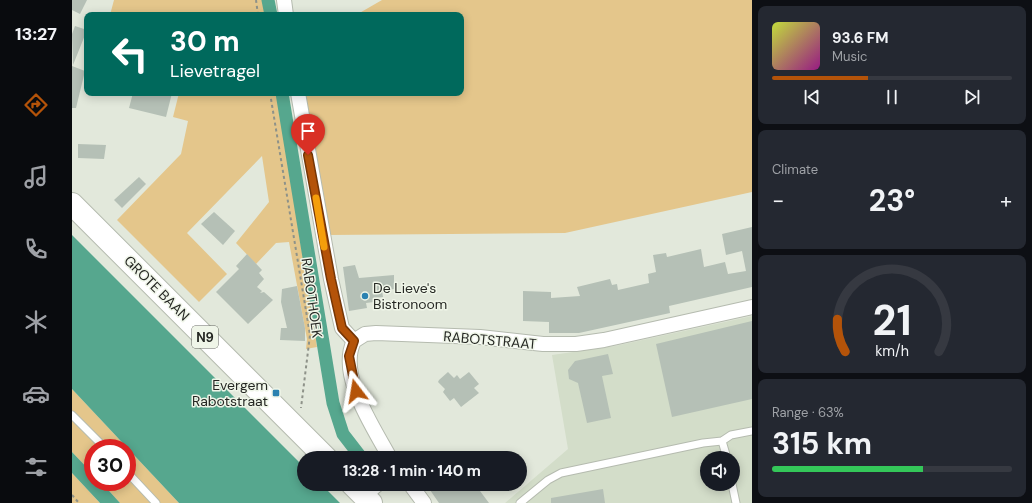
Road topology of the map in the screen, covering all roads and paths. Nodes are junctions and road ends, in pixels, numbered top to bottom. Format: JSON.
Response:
{"nodes":[{"id":1,"x":256,"y":0,"type":"edge"},
{"id":2,"x":284,"y":0,"type":"edge"},
{"id":3,"x":258,"y":12,"type":"edge"},
{"id":4,"x":286,"y":12,"type":"edge"},
{"id":5,"x":270,"y":96,"type":"edge"},
{"id":6,"x":299,"y":96,"type":"edge"},
{"id":7,"x":72,"y":204,"type":"edge"},
{"id":8,"x":752,"y":307,"type":"edge"},
{"id":9,"x":354,"y":341,"type":"junction"},
{"id":10,"x":72,"y":415,"type":"edge"},
{"id":11,"x":296,"y":428,"type":"junction"},
{"id":12,"x":752,"y":431,"type":"edge"},
{"id":13,"x":96,"y":439,"type":"edge"},
{"id":14,"x":722,"y":441,"type":"junction"},
{"id":15,"x":319,"y":451,"type":"edge"},
{"id":16,"x":386,"y":451,"type":"edge"},
{"id":17,"x":725,"y":451,"type":"edge"},
{"id":18,"x":136,"y":482,"type":"edge"},
{"id":19,"x":415,"y":491,"type":"edge"},
{"id":20,"x":733,"y":491,"type":"edge"},
{"id":21,"x":72,"y":495,"type":"edge"},
{"id":22,"x":524,"y":501,"type":"edge"},
{"id":23,"x":78,"y":503,"type":"edge"},
{"id":24,"x":156,"y":503,"type":"edge"},
{"id":25,"x":424,"y":503,"type":"edge"},
{"id":26,"x":736,"y":503,"type":"edge"}],
"edges":[{"from":1,"to":3,"type":"path"},
{"from":2,"to":4,"type":"street"},
{"from":5,"to":11,"type":"path","name":"RABOTHOEK"},
{"from":6,"to":9,"type":"street"},
{"from":7,"to":11,"type":"main road","name":"GROTE BAAN","number":"N9"},
{"from":8,"to":9,"type":"street","name":"RABOTSTRAAT"},
{"from":9,"to":16,"type":"street"},
{"from":10,"to":13,"type":"lane"},
{"from":11,"to":15,"type":"main road","name":"GROTE BAAN","number":"N9"},
{"from":12,"to":14,"type":"lane"},
{"from":14,"to":17,"type":"lane"},
{"from":14,"to":22,"type":"lane"},
{"from":18,"to":24,"type":"lane"},
{"from":19,"to":25,"type":"street"},
{"from":20,"to":26,"type":"lane"},
{"from":21,"to":23,"type":"path"}]}
